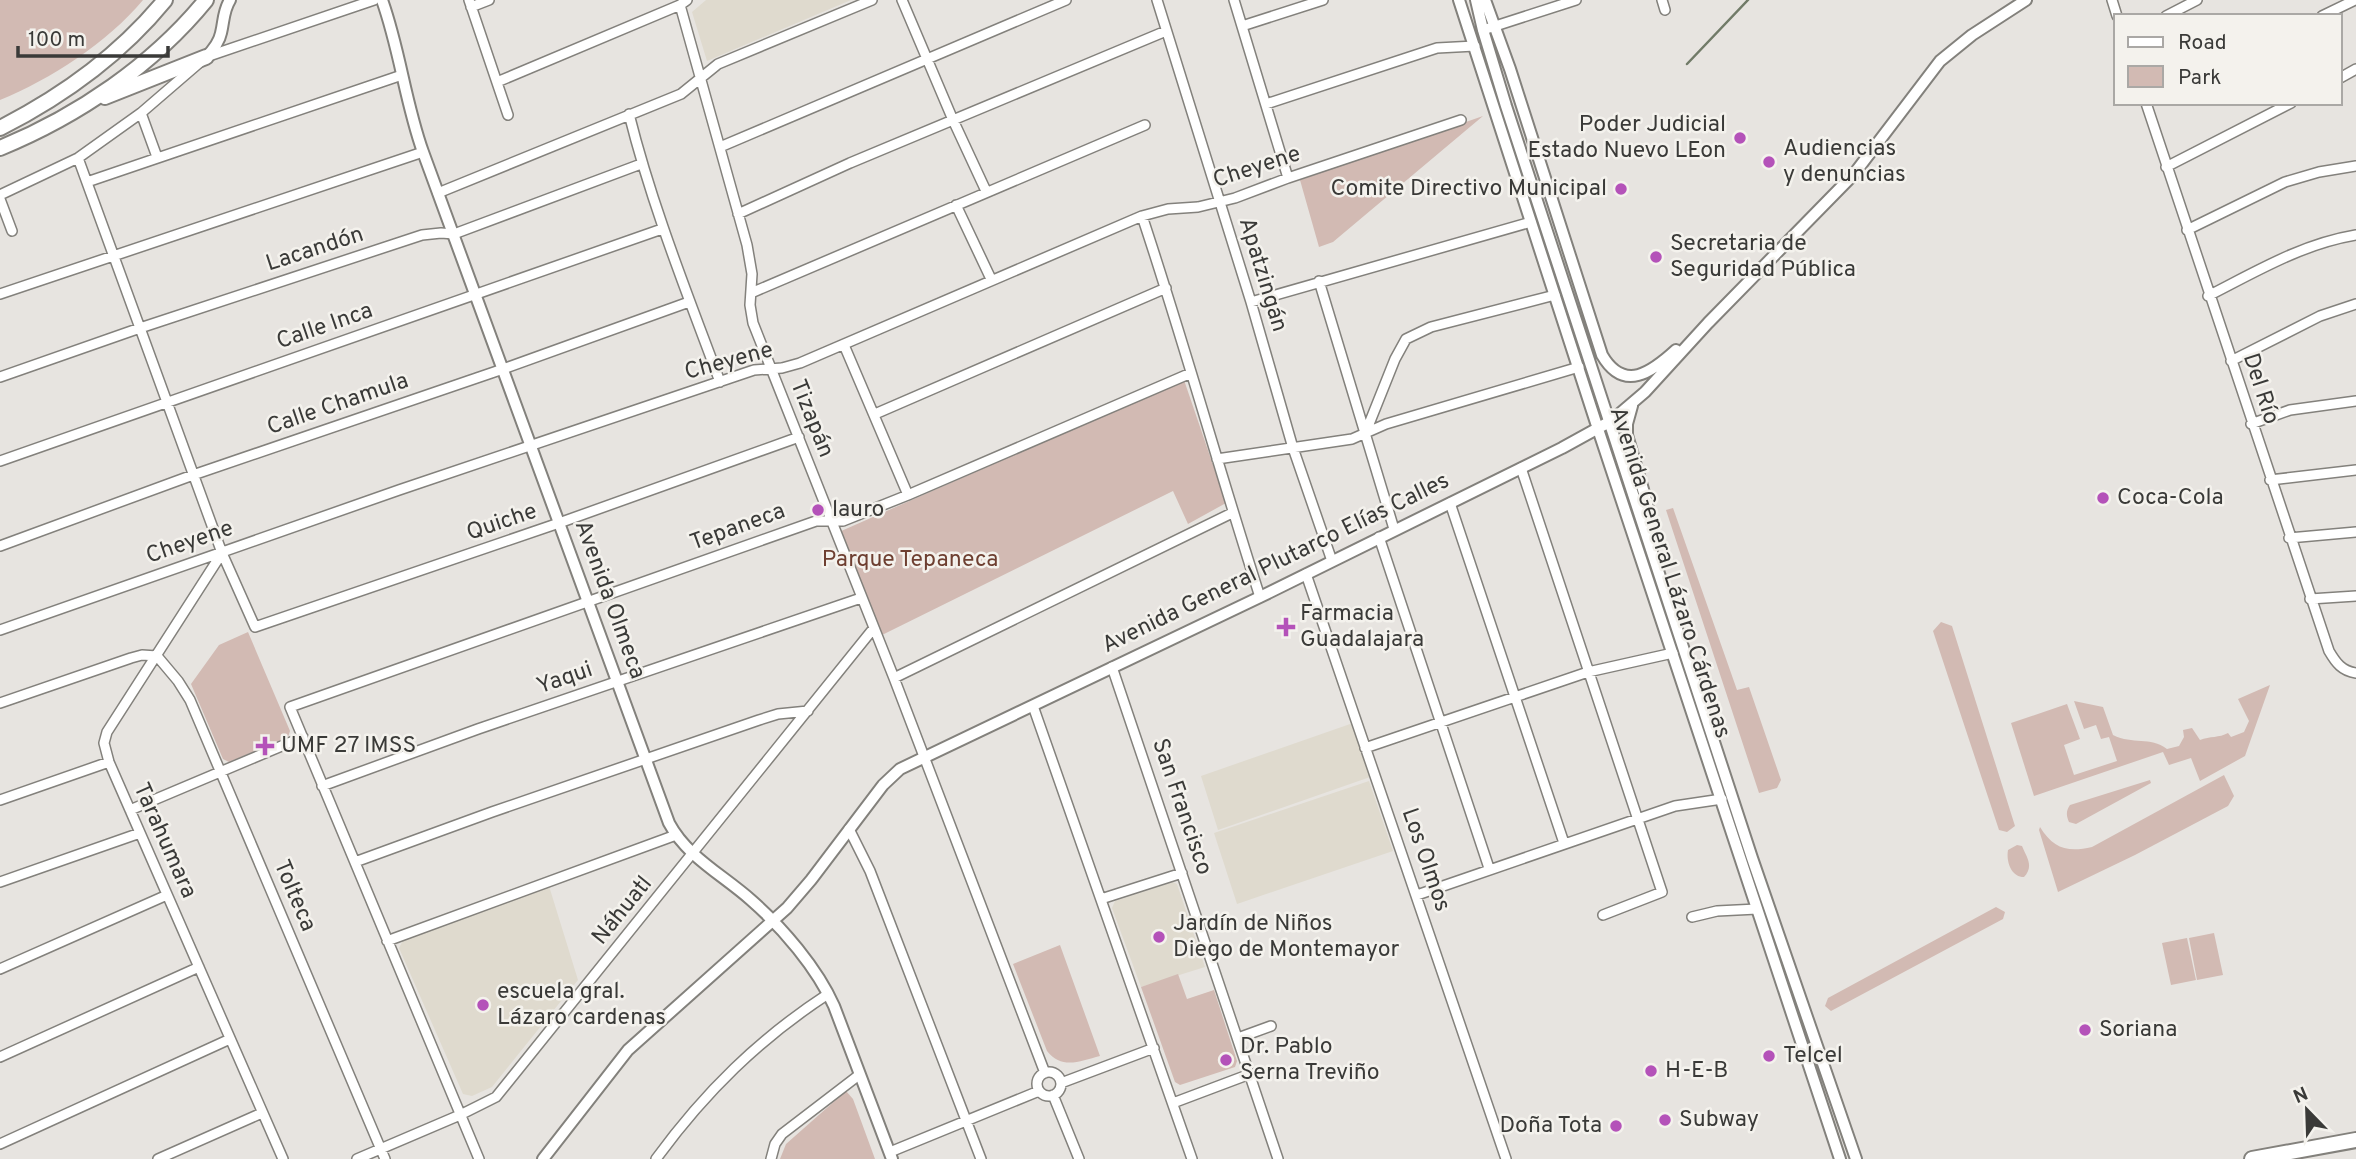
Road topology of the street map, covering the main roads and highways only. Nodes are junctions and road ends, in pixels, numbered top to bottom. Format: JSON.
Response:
{"nodes":[{"id":1,"x":165,"y":0,"type":"edge"},
{"id":2,"x":206,"y":0,"type":"edge"},
{"id":3,"x":206,"y":57,"type":"road end"},
{"id":4,"x":84,"y":105,"type":"junction"},
{"id":5,"x":0,"y":128,"type":"edge"},
{"id":6,"x":0,"y":148,"type":"edge"},
{"id":7,"x":2356,"y":1140,"type":"edge"},
{"id":8,"x":2252,"y":1159,"type":"edge"}],
"edges":[{"from":1,"to":5,"type":"main road"},
{"from":2,"to":4,"type":"main road"},
{"from":3,"to":4,"type":"main road"},
{"from":4,"to":6,"type":"main road"},
{"from":7,"to":8,"type":"main road"}]}
